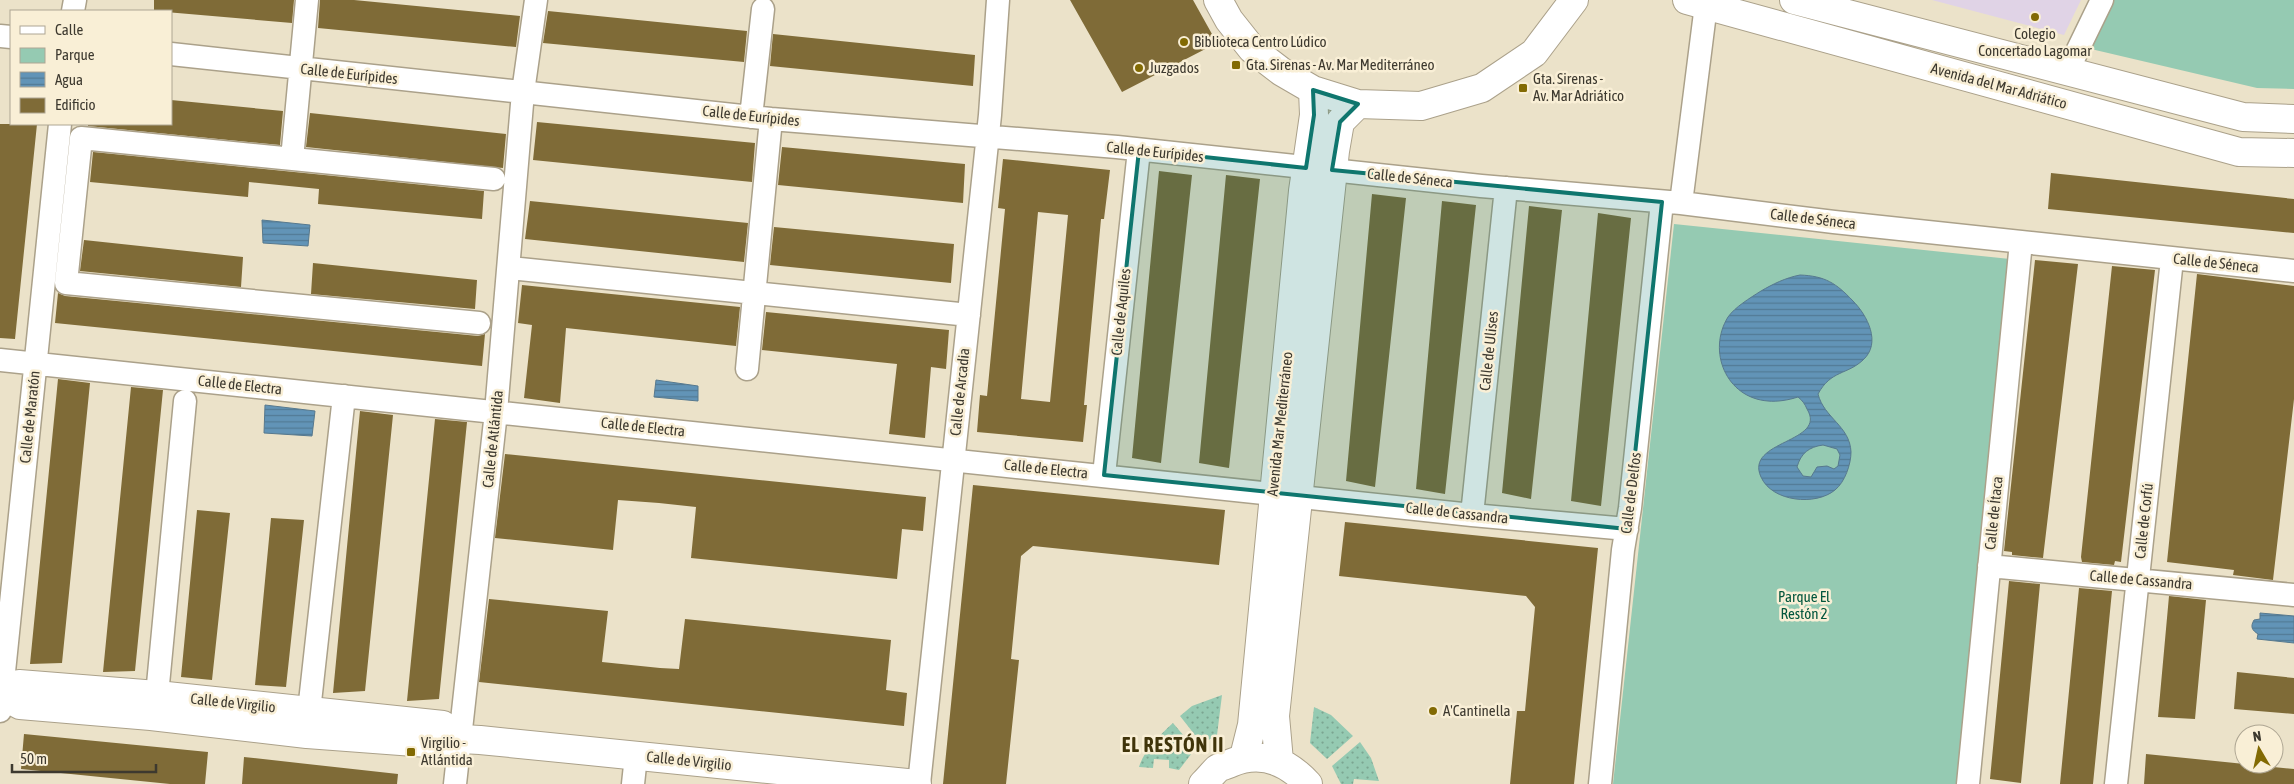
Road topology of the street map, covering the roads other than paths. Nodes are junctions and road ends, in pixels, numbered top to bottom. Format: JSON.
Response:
{"nodes":[{"id":1,"x":307,"y":0,"type":"edge"},
{"id":2,"x":536,"y":0,"type":"edge"},
{"id":3,"x":998,"y":0,"type":"edge"},
{"id":4,"x":1218,"y":0,"type":"edge"},
{"id":5,"x":1794,"y":0,"type":"edge"},
{"id":6,"x":2102,"y":0,"type":"edge"},
{"id":7,"x":1574,"y":1,"type":"edge"},
{"id":8,"x":1696,"y":2,"type":"edge"},
{"id":9,"x":763,"y":9,"type":"dead end"},
{"id":10,"x":172,"y":54,"type":"edge"},
{"id":11,"x":301,"y":68,"type":"junction"},
{"id":12,"x":2068,"y":72,"type":"junction"},
{"id":13,"x":1313,"y":90,"type":"junction"},
{"id":14,"x":524,"y":92,"type":"junction"},
{"id":15,"x":1358,"y":104,"type":"junction"},
{"id":16,"x":761,"y":118,"type":"junction"},
{"id":17,"x":2294,"y":119,"type":"edge"},
{"id":18,"x":60,"y":125,"type":"edge"},
{"id":19,"x":988,"y":136,"type":"junction"},
{"id":20,"x":1139,"y":150,"type":"junction"},
{"id":21,"x":2294,"y":153,"type":"edge"},
{"id":22,"x":292,"y":159,"type":"junction"},
{"id":23,"x":1319,"y":169,"type":"junction"},
{"id":24,"x":494,"y":178,"type":"dead end"},
{"id":25,"x":1506,"y":188,"type":"junction"},
{"id":26,"x":1671,"y":203,"type":"junction"},
{"id":27,"x":49,"y":215,"type":"junction"},
{"id":28,"x":73,"y":219,"type":"junction"},
{"id":29,"x":2021,"y":242,"type":"junction"},
{"id":30,"x":2172,"y":258,"type":"junction"},
{"id":31,"x":510,"y":268,"type":"junction"},
{"id":32,"x":2294,"y":272,"type":"edge"},
{"id":33,"x":754,"y":292,"type":"junction"},
{"id":34,"x":969,"y":315,"type":"junction"},
{"id":35,"x":479,"y":323,"type":"dead end"},
{"id":36,"x":0,"y":360,"type":"edge"},
{"id":37,"x":36,"y":364,"type":"junction"},
{"id":38,"x":747,"y":369,"type":"dead end"},
{"id":39,"x":344,"y":396,"type":"junction"},
{"id":40,"x":185,"y":401,"type":"dead end"},
{"id":41,"x":496,"y":412,"type":"junction"},
{"id":42,"x":953,"y":459,"type":"junction"},
{"id":43,"x":1104,"y":475,"type":"junction"},
{"id":44,"x":1286,"y":494,"type":"junction"},
{"id":45,"x":1472,"y":515,"type":"junction"},
{"id":46,"x":1627,"y":529,"type":"junction"},
{"id":47,"x":1988,"y":566,"type":"junction"},
{"id":48,"x":2138,"y":580,"type":"junction"},
{"id":49,"x":2294,"y":595,"type":"edge"},
{"id":50,"x":157,"y":695,"type":"junction"},
{"id":51,"x":1,"y":700,"type":"edge"},
{"id":52,"x":308,"y":711,"type":"junction"},
{"id":53,"x":461,"y":739,"type":"junction"},
{"id":54,"x":636,"y":756,"type":"junction"},
{"id":55,"x":1244,"y":758,"type":"junction"},
{"id":56,"x":1279,"y":761,"type":"junction"},
{"id":57,"x":739,"y":775,"type":"edge"},
{"id":58,"x":456,"y":784,"type":"edge"},
{"id":59,"x":633,"y":784,"type":"edge"},
{"id":60,"x":918,"y":784,"type":"edge"},
{"id":61,"x":1203,"y":784,"type":"edge"},
{"id":62,"x":1308,"y":784,"type":"edge"},
{"id":63,"x":1600,"y":784,"type":"edge"},
{"id":64,"x":1968,"y":784,"type":"edge"},
{"id":65,"x":2116,"y":784,"type":"edge"}],
"edges":[{"from":1,"to":11,"type":"street"},
{"from":2,"to":14,"type":"street","name":"Calle de Atlántida"},
{"from":3,"to":19,"type":"street","name":"Calle de Arcadia"},
{"from":4,"to":13,"type":"street"},
{"from":5,"to":12,"type":"street","name":"Avenida del Mar Adriático"},
{"from":6,"to":12,"type":"street"},
{"from":7,"to":15,"type":"street"},
{"from":8,"to":21,"type":"street","name":"Avenida del Mar Adriático"},
{"from":8,"to":26,"type":"street","name":"Calle de Delfos"},
{"from":9,"to":16,"type":"street"},
{"from":10,"to":11,"type":"street","name":"Calle de Eurípides"},
{"from":11,"to":14,"type":"street","name":"Calle de Eurípides"},
{"from":11,"to":22,"type":"street"},
{"from":12,"to":17,"type":"street","name":"Avenida del Mar Adriático"},
{"from":13,"to":15,"type":"street"},
{"from":13,"to":23,"type":"street","name":"Avenida Mar Mediterráneo"},
{"from":14,"to":16,"type":"street","name":"Calle de Eurípides"},
{"from":14,"to":31,"type":"street","name":"Calle de Atlántida"},
{"from":15,"to":23,"type":"street","name":"Avenida Mar Mediterráneo"},
{"from":16,"to":19,"type":"street","name":"Calle de Eurípides"},
{"from":16,"to":33,"type":"street"},
{"from":18,"to":27,"type":"street","name":"Calle de Maratón"},
{"from":19,"to":20,"type":"street","name":"Calle de Eurípides"},
{"from":19,"to":34,"type":"street","name":"Calle de Arcadia"},
{"from":20,"to":23,"type":"street","name":"Calle de Eurípides"},
{"from":20,"to":43,"type":"street","name":"Calle de Aquiles"},
{"from":22,"to":24,"type":"street"},
{"from":22,"to":28,"type":"street"},
{"from":23,"to":25,"type":"street","name":"Calle de Séneca"},
{"from":23,"to":44,"type":"street","name":"Avenida Mar Mediterráneo"},
{"from":25,"to":26,"type":"street","name":"Calle de Séneca"},
{"from":25,"to":45,"type":"street","name":"Calle de Ulises"},
{"from":26,"to":29,"type":"street","name":"Calle de Séneca"},
{"from":26,"to":46,"type":"street","name":"Calle de Delfos"},
{"from":27,"to":28,"type":"street"},
{"from":27,"to":37,"type":"street","name":"Calle de Maratón"},
{"from":28,"to":35,"type":"street"},
{"from":29,"to":30,"type":"street","name":"Calle de Séneca"},
{"from":29,"to":47,"type":"street","name":"Calle de Ítaca"},
{"from":30,"to":32,"type":"street","name":"Calle de Séneca"},
{"from":30,"to":48,"type":"street","name":"Calle de Corfú"},
{"from":31,"to":33,"type":"street"},
{"from":31,"to":41,"type":"street","name":"Calle de Atlántida"},
{"from":33,"to":34,"type":"street"},
{"from":33,"to":38,"type":"street"},
{"from":34,"to":42,"type":"street","name":"Calle de Arcadia"},
{"from":36,"to":37,"type":"street","name":"Calle de Electra"},
{"from":37,"to":39,"type":"street","name":"Calle de Electra"},
{"from":37,"to":51,"type":"street","name":"Calle de Maratón"},
{"from":39,"to":41,"type":"street","name":"Calle de Electra"},
{"from":39,"to":52,"type":"street"},
{"from":40,"to":50,"type":"street"},
{"from":41,"to":42,"type":"street","name":"Calle de Electra"},
{"from":41,"to":53,"type":"street","name":"Calle de Atlántida"},
{"from":42,"to":43,"type":"street","name":"Calle de Electra"},
{"from":42,"to":60,"type":"street","name":"Calle de Arcadia"},
{"from":43,"to":44,"type":"street","name":"Calle de Electra"},
{"from":44,"to":45,"type":"street","name":"Calle de Cassandra"},
{"from":44,"to":55,"type":"street","name":"Avenida Mar Mediterráneo"},
{"from":44,"to":56,"type":"street","name":"Avenida Mar Mediterráneo"},
{"from":45,"to":46,"type":"street","name":"Calle de Cassandra"},
{"from":46,"to":63,"type":"street","name":"Calle de Delfos"},
{"from":47,"to":48,"type":"street","name":"Calle de Cassandra"},
{"from":47,"to":64,"type":"street","name":"Calle de Ítaca"},
{"from":48,"to":49,"type":"street","name":"Calle de Cassandra"},
{"from":48,"to":65,"type":"street","name":"Calle de Corfú"},
{"from":50,"to":51,"type":"street","name":"Calle de Virgilio"},
{"from":50,"to":52,"type":"street","name":"Calle de Virgilio"},
{"from":51,"to":53,"type":"street","name":"Calle de Virgilio"},
{"from":52,"to":53,"type":"street","name":"Calle de Virgilio"},
{"from":53,"to":54,"type":"street","name":"Calle de Virgilio"},
{"from":53,"to":58,"type":"street","name":"Calle de Atlántida"},
{"from":54,"to":57,"type":"street","name":"Calle de Virgilio"},
{"from":54,"to":59,"type":"street"},
{"from":55,"to":56,"type":"street"},
{"from":55,"to":61,"type":"street"},
{"from":56,"to":62,"type":"street"},
{"from":57,"to":60,"type":"street","name":"Calle de Virgilio"}]}
